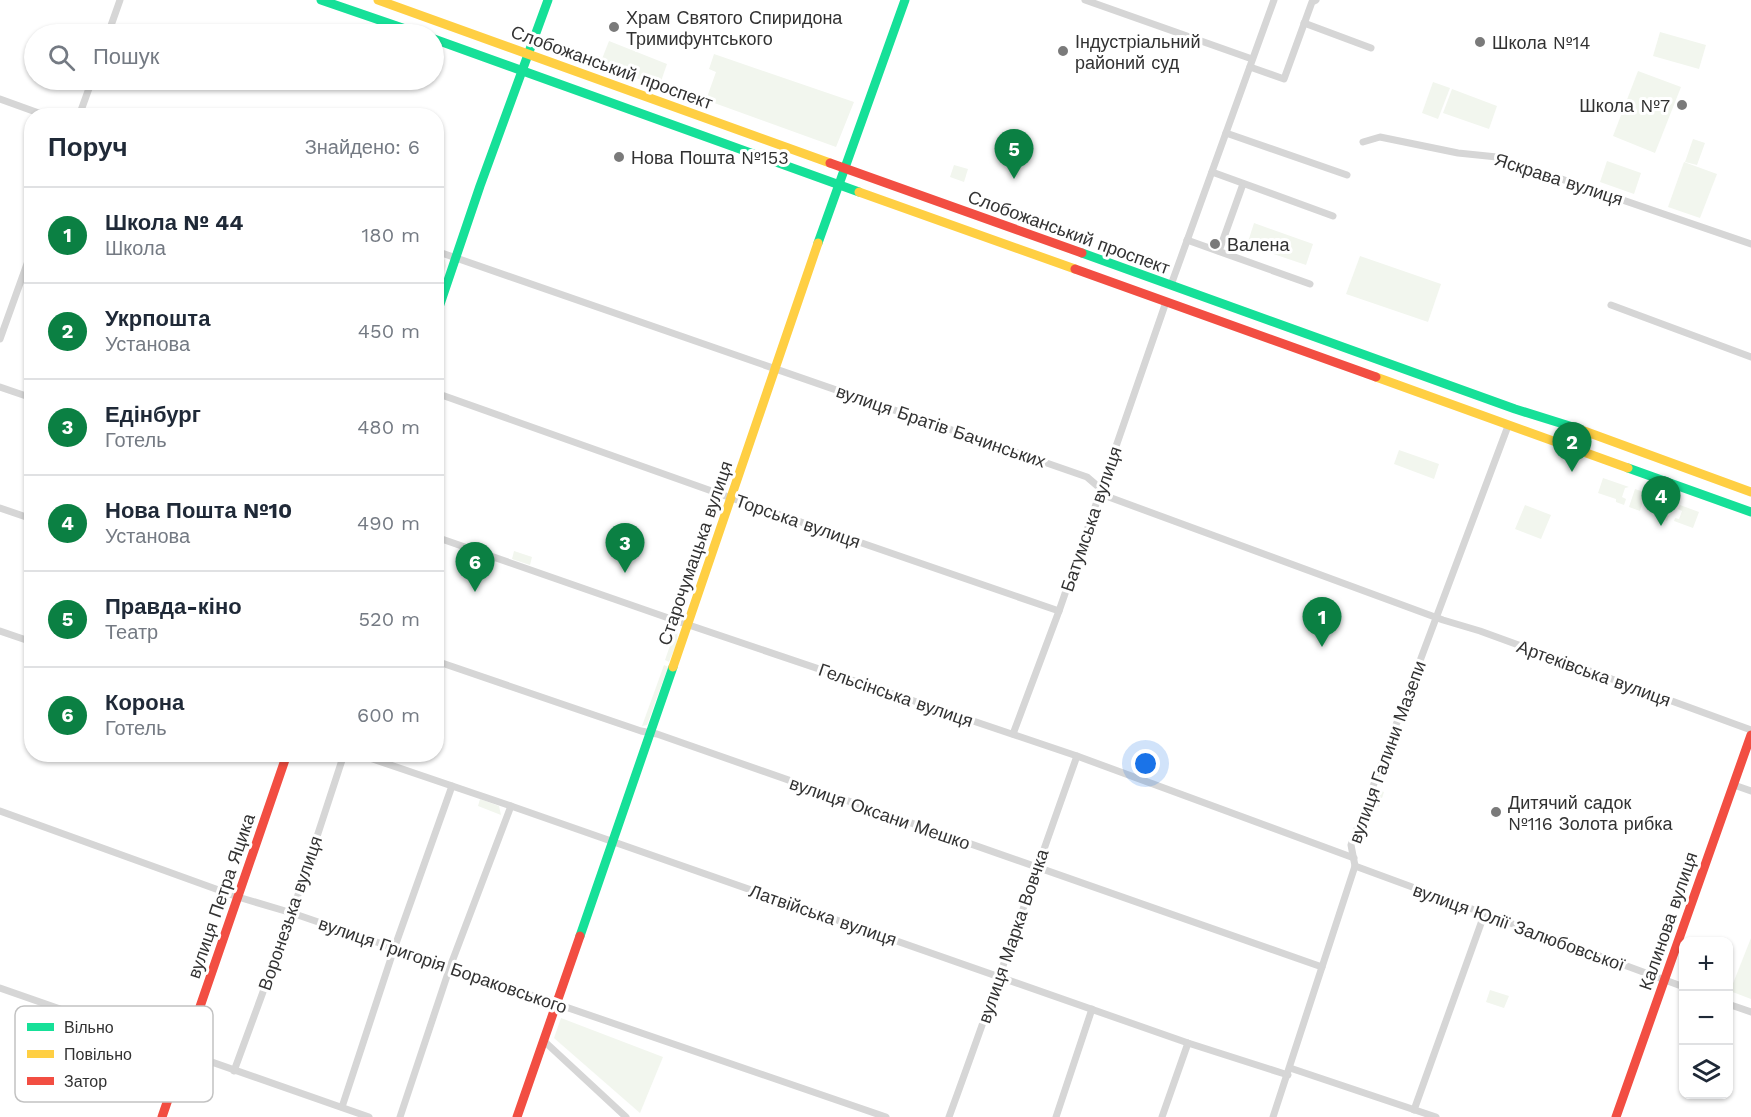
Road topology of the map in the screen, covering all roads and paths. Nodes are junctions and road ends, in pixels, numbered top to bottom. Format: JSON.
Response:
{"nodes":[{"id":1,"x":120,"y":0,"type":"edge"},
{"id":2,"x":321,"y":0,"type":"edge"},
{"id":3,"x":378,"y":0,"type":"edge"},
{"id":4,"x":905,"y":0,"type":"edge"},
{"id":5,"x":1085,"y":0,"type":"edge"},
{"id":6,"x":1274,"y":0,"type":"edge"},
{"id":7,"x":1311,"y":1,"type":"edge"},
{"id":8,"x":546,"y":2,"type":"edge"},
{"id":9,"x":1304,"y":23,"type":"junction"},
{"id":10,"x":112,"y":24,"type":"edge"},
{"id":11,"x":391,"y":24,"type":"edge"},
{"id":12,"x":443,"y":24,"type":"edge"},
{"id":13,"x":444,"y":24,"type":"edge"},
{"id":14,"x":444,"y":43,"type":"edge"},
{"id":15,"x":1371,"y":48,"type":"dead end"},
{"id":16,"x":528,"y":55,"type":"junction"},
{"id":17,"x":1251,"y":63,"type":"junction"},
{"id":18,"x":522,"y":70,"type":"junction"},
{"id":19,"x":88,"y":90,"type":"edge"},
{"id":20,"x":0,"y":99,"type":"edge"},
{"id":21,"x":25,"y":108,"type":"edge"},
{"id":22,"x":82,"y":108,"type":"edge"},
{"id":23,"x":1226,"y":133,"type":"junction"},
{"id":24,"x":1363,"y":142,"type":"dead end"},
{"id":25,"x":844,"y":169,"type":"junction"},
{"id":26,"x":1212,"y":172,"type":"junction"},
{"id":27,"x":1347,"y":175,"type":"dead end"},
{"id":28,"x":1243,"y":184,"type":"junction"},
{"id":29,"x":838,"y":185,"type":"junction"},
{"id":30,"x":1333,"y":216,"type":"dead end"},
{"id":31,"x":1187,"y":240,"type":"junction"},
{"id":32,"x":1751,"y":244,"type":"edge"},
{"id":33,"x":1219,"y":251,"type":"junction"},
{"id":34,"x":444,"y":254,"type":"edge"},
{"id":35,"x":456,"y":258,"type":"junction"},
{"id":36,"x":24,"y":270,"type":"edge"},
{"id":37,"x":1310,"y":284,"type":"dead end"},
{"id":38,"x":1171,"y":285,"type":"junction"},
{"id":39,"x":444,"y":293,"type":"edge"},
{"id":40,"x":1166,"y":302,"type":"junction"},
{"id":41,"x":1611,"y":305,"type":"dead end"},
{"id":42,"x":0,"y":339,"type":"edge"},
{"id":43,"x":1751,"y":357,"type":"edge"},
{"id":44,"x":774,"y":369,"type":"junction"},
{"id":45,"x":0,"y":387,"type":"edge"},
{"id":46,"x":24,"y":395,"type":"edge"},
{"id":47,"x":444,"y":396,"type":"edge"},
{"id":48,"x":1508,"y":426,"type":"junction"},
{"id":49,"x":1101,"y":489,"type":"junction"},
{"id":50,"x":1751,"y":492,"type":"edge"},
{"id":51,"x":731,"y":498,"type":"junction"},
{"id":52,"x":0,"y":508,"type":"edge"},
{"id":53,"x":1751,"y":512,"type":"edge"},
{"id":54,"x":24,"y":516,"type":"edge"},
{"id":55,"x":444,"y":540,"type":"edge"},
{"id":56,"x":1059,"y":611,"type":"junction"},
{"id":57,"x":1436,"y":618,"type":"junction"},
{"id":58,"x":687,"y":624,"type":"junction"},
{"id":59,"x":0,"y":631,"type":"edge"},
{"id":60,"x":24,"y":639,"type":"edge"},
{"id":61,"x":444,"y":664,"type":"edge"},
{"id":62,"x":1751,"y":730,"type":"edge"},
{"id":63,"x":650,"y":733,"type":"junction"},
{"id":64,"x":1014,"y":734,"type":"junction"},
{"id":65,"x":1751,"y":735,"type":"edge"},
{"id":66,"x":1077,"y":756,"type":"junction"},
{"id":67,"x":284,"y":762,"type":"edge"},
{"id":68,"x":341,"y":762,"type":"edge"},
{"id":69,"x":382,"y":762,"type":"edge"},
{"id":70,"x":1734,"y":785,"type":"junction"},
{"id":71,"x":452,"y":786,"type":"junction"},
{"id":72,"x":1751,"y":791,"type":"edge"},
{"id":73,"x":511,"y":806,"type":"junction"},
{"id":74,"x":0,"y":811,"type":"edge"},
{"id":75,"x":613,"y":842,"type":"junction"},
{"id":76,"x":1354,"y":862,"type":"junction"},
{"id":77,"x":1036,"y":868,"type":"junction"},
{"id":78,"x":238,"y":897,"type":"junction"},
{"id":79,"x":292,"y":913,"type":"junction"},
{"id":80,"x":1484,"y":915,"type":"junction"},
{"id":81,"x":394,"y":949,"type":"junction"},
{"id":82,"x":450,"y":967,"type":"junction"},
{"id":83,"x":1322,"y":967,"type":"junction"},
{"id":84,"x":1000,"y":977,"type":"junction"},
{"id":85,"x":1664,"y":981,"type":"junction"},
{"id":86,"x":1679,"y":986,"type":"edge"},
{"id":87,"x":0,"y":988,"type":"edge"},
{"id":88,"x":556,"y":1003,"type":"junction"},
{"id":89,"x":51,"y":1006,"type":"edge"},
{"id":90,"x":201,"y":1006,"type":"edge"},
{"id":91,"x":1733,"y":1006,"type":"edge"},
{"id":92,"x":1092,"y":1009,"type":"junction"},
{"id":93,"x":1751,"y":1012,"type":"edge"},
{"id":94,"x":544,"y":1041,"type":"junction"},
{"id":95,"x":1188,"y":1043,"type":"junction"},
{"id":96,"x":213,"y":1063,"type":"edge"},
{"id":97,"x":234,"y":1071,"type":"junction"},
{"id":98,"x":1289,"y":1071,"type":"junction"},
{"id":99,"x":167,"y":1102,"type":"edge"},
{"id":100,"x":342,"y":1107,"type":"junction"},
{"id":101,"x":1414,"y":1110,"type":"junction"},
{"id":102,"x":162,"y":1117,"type":"edge"},
{"id":103,"x":369,"y":1117,"type":"edge"},
{"id":104,"x":400,"y":1117,"type":"edge"},
{"id":105,"x":517,"y":1117,"type":"edge"},
{"id":106,"x":626,"y":1117,"type":"edge"},
{"id":107,"x":886,"y":1117,"type":"edge"},
{"id":108,"x":950,"y":1117,"type":"edge"},
{"id":109,"x":1056,"y":1117,"type":"edge"},
{"id":110,"x":1162,"y":1117,"type":"edge"},
{"id":111,"x":1273,"y":1117,"type":"edge"},
{"id":112,"x":1436,"y":1117,"type":"edge"},
{"id":113,"x":1616,"y":1117,"type":"edge"}],
"edges":[{"from":1,"to":10,"type":"street"},
{"from":2,"to":11,"type":"main road"},
{"from":3,"to":12,"type":"main road","name":"Слобожанський проспект"},
{"from":4,"to":25,"type":"main road","name":"Старочумацька вулиця"},
{"from":5,"to":17,"type":"street"},
{"from":6,"to":17,"type":"street"},
{"from":7,"to":9,"type":"street"},
{"from":8,"to":16,"type":"main road"},
{"from":9,"to":15,"type":"street"},
{"from":9,"to":17,"type":"street"},
{"from":13,"to":16,"type":"main road","name":"Слобожанський проспект"},
{"from":14,"to":18,"type":"main road","name":"Слобожанський проспект"},
{"from":16,"to":18,"type":"main road"},
{"from":16,"to":25,"type":"main road","name":"Слобожанський проспект"},
{"from":17,"to":23,"type":"street"},
{"from":18,"to":29,"type":"main road","name":"Слобожанський проспект"},
{"from":18,"to":35,"type":"main road"},
{"from":19,"to":22,"type":"street"},
{"from":20,"to":21,"type":"street"},
{"from":23,"to":26,"type":"street"},
{"from":23,"to":27,"type":"street"},
{"from":24,"to":32,"type":"street","name":"Яскрава вулиця"},
{"from":25,"to":29,"type":"main road","name":"Старочумацька вулиця"},
{"from":25,"to":38,"type":"main road","name":"Слобожанський проспект"},
{"from":26,"to":28,"type":"street"},
{"from":26,"to":31,"type":"street"},
{"from":28,"to":30,"type":"street"},
{"from":28,"to":33,"type":"street"},
{"from":29,"to":40,"type":"main road","name":"Слобожанський проспект"},
{"from":29,"to":44,"type":"main road","name":"Старочумацька вулиця"},
{"from":31,"to":33,"type":"street"},
{"from":31,"to":38,"type":"street"},
{"from":33,"to":37,"type":"street"},
{"from":34,"to":35,"type":"street","name":"вулиця Братів Бачинських"},
{"from":35,"to":39,"type":"main road"},
{"from":35,"to":44,"type":"street","name":"вулиця Братів Бачинських"},
{"from":36,"to":42,"type":"street"},
{"from":38,"to":50,"type":"main road","name":"Слобожанський проспект"},
{"from":40,"to":48,"type":"main road","name":"Слобожанський проспект"},
{"from":40,"to":49,"type":"street","name":"Батумська вулиця"},
{"from":41,"to":43,"type":"street"},
{"from":44,"to":49,"type":"street","name":"вулиця Братів Бачинських"},
{"from":44,"to":51,"type":"main road","name":"Старочумацька вулиця"},
{"from":45,"to":46,"type":"street"},
{"from":47,"to":51,"type":"street","name":"Торська вулиця"},
{"from":48,"to":53,"type":"main road","name":"Слобожанський проспект"},
{"from":48,"to":57,"type":"street","name":"вулиця Галини Мазепи"},
{"from":49,"to":56,"type":"street","name":"Батумська вулиця"},
{"from":49,"to":57,"type":"street","name":"вулиця Братів Бачинських"},
{"from":51,"to":56,"type":"street","name":"Торська вулиця"},
{"from":51,"to":58,"type":"main road","name":"Старочумацька вулиця"},
{"from":52,"to":54,"type":"street"},
{"from":55,"to":58,"type":"street","name":"Гельсінська вулиця"},
{"from":56,"to":64,"type":"street","name":"Батумська вулиця"},
{"from":57,"to":62,"type":"street","name":"Артеківська вулиця"},
{"from":57,"to":76,"type":"street","name":"вулиця Галини Мазепи"},
{"from":58,"to":63,"type":"main road","name":"Старочумацька вулиця"},
{"from":58,"to":64,"type":"street","name":"Гельсінська вулиця"},
{"from":59,"to":60,"type":"street"},
{"from":61,"to":63,"type":"street","name":"вулиця Оксани Мешко"},
{"from":63,"to":75,"type":"main road","name":"Старочумацька вулиця"},
{"from":63,"to":77,"type":"street","name":"вулиця Оксани Мешко"},
{"from":64,"to":66,"type":"street","name":"Гельсінська вулиця"},
{"from":65,"to":70,"type":"main road","name":"Калинова вулиця"},
{"from":66,"to":76,"type":"street","name":"Гельсінська вулиця"},
{"from":66,"to":77,"type":"street","name":"вулиця Марка Вовчка"},
{"from":67,"to":78,"type":"main road","name":"вулиця Петра Яцика"},
{"from":68,"to":79,"type":"street","name":"Воронезька вулиця"},
{"from":69,"to":71,"type":"street","name":"Латвійська вулиця"},
{"from":70,"to":72,"type":"street"},
{"from":70,"to":85,"type":"main road","name":"Калинова вулиця"},
{"from":71,"to":73,"type":"street","name":"Латвійська вулиця"},
{"from":71,"to":81,"type":"street"},
{"from":73,"to":75,"type":"street","name":"Латвійська вулиця"},
{"from":73,"to":82,"type":"street"},
{"from":74,"to":78,"type":"street","name":"вулиця Григорія Бораковського"},
{"from":75,"to":84,"type":"street","name":"Латвійська вулиця"},
{"from":75,"to":88,"type":"main road","name":"Старочумацька вулиця"},
{"from":76,"to":80,"type":"street","name":"вулиця Юлії Залюбовської"},
{"from":76,"to":83,"type":"street","name":"вулиця Галини Мазепи"},
{"from":77,"to":83,"type":"street","name":"вулиця Оксани Мешко"},
{"from":77,"to":84,"type":"street","name":"вулиця Марка Вовчка"},
{"from":78,"to":79,"type":"street","name":"вулиця Григорія Бораковського"},
{"from":78,"to":90,"type":"main road","name":"вулиця Петра Яцика"},
{"from":79,"to":81,"type":"street","name":"вулиця Григорія Бораковського"},
{"from":79,"to":97,"type":"street","name":"Воронезька вулиця"},
{"from":80,"to":85,"type":"street","name":"вулиця Юлії Залюбовської"},
{"from":80,"to":101,"type":"street"},
{"from":81,"to":82,"type":"street","name":"вулиця Григорія Бораковського"},
{"from":81,"to":100,"type":"street"},
{"from":82,"to":88,"type":"street","name":"вулиця Григорія Бораковського"},
{"from":82,"to":104,"type":"street"},
{"from":83,"to":98,"type":"street","name":"вулиця Галини Мазепи"},
{"from":84,"to":92,"type":"street","name":"Латвійська вулиця"},
{"from":84,"to":108,"type":"street","name":"вулиця Марка Вовчка"},
{"from":85,"to":86,"type":"street","name":"вулиця Юлії Залюбовської"},
{"from":85,"to":113,"type":"main road","name":"Калинова вулиця"},
{"from":87,"to":89,"type":"street"},
{"from":88,"to":94,"type":"main road","name":"Старочумацька вулиця"},
{"from":88,"to":107,"type":"street","name":"вулиця Григорія Бораковського"},
{"from":91,"to":93,"type":"street"},
{"from":92,"to":95,"type":"street","name":"Латвійська вулиця"},
{"from":92,"to":109,"type":"street"},
{"from":94,"to":105,"type":"main road","name":"Старочумацька вулиця"},
{"from":94,"to":106,"type":"street"},
{"from":95,"to":98,"type":"street","name":"Латвійська вулиця"},
{"from":95,"to":110,"type":"street"},
{"from":96,"to":97,"type":"street"},
{"from":97,"to":100,"type":"street"},
{"from":98,"to":101,"type":"street","name":"Латвійська вулиця"},
{"from":98,"to":111,"type":"street","name":"вулиця Галини Мазепи"},
{"from":99,"to":102,"type":"main road","name":"вулиця Петра Яцика"},
{"from":100,"to":103,"type":"street"},
{"from":101,"to":112,"type":"street","name":"Латвійська вулиця"}]}
